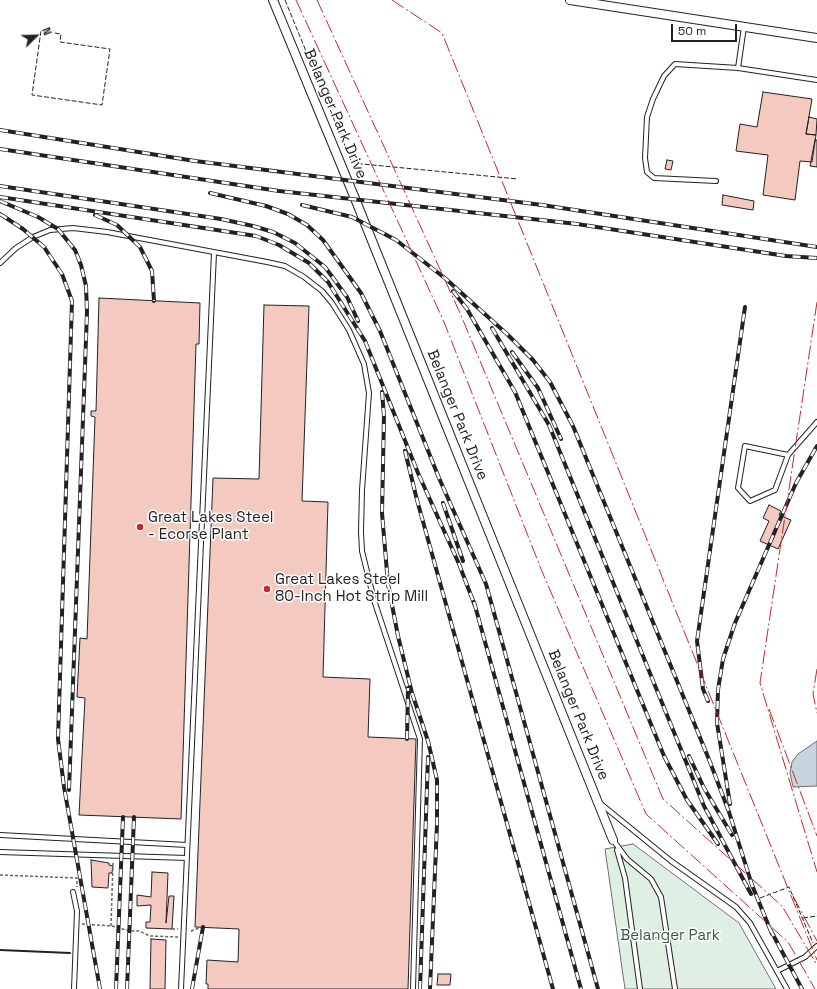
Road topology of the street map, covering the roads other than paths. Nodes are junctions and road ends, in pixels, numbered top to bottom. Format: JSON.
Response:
{"nodes":[{"id":1,"x":273,"y":0,"type":"edge"},
{"id":2,"x":570,"y":0,"type":"edge"},
{"id":3,"x":744,"y":27,"type":"junction"},
{"id":4,"x":817,"y":38,"type":"edge"},
{"id":5,"x":738,"y":68,"type":"junction"},
{"id":6,"x":817,"y":80,"type":"edge"},
{"id":7,"x":716,"y":182,"type":"dead end"},
{"id":8,"x":214,"y":253,"type":"junction"},
{"id":9,"x":0,"y":263,"type":"edge"},
{"id":10,"x":817,"y":422,"type":"edge"},
{"id":11,"x":788,"y":455,"type":"junction"},
{"id":12,"x":597,"y":801,"type":"junction"},
{"id":13,"x":0,"y":836,"type":"edge"},
{"id":14,"x":614,"y":842,"type":"junction"},
{"id":15,"x":187,"y":845,"type":"junction"},
{"id":16,"x":0,"y":852,"type":"edge"},
{"id":17,"x":187,"y":858,"type":"junction"},
{"id":18,"x":73,"y":892,"type":"dead end"},
{"id":19,"x":667,"y":935,"type":"junction"},
{"id":20,"x":632,"y":936,"type":"junction"},
{"id":21,"x":817,"y":946,"type":"edge"},
{"id":22,"x":777,"y":971,"type":"junction"},
{"id":23,"x":74,"y":989,"type":"edge"},
{"id":24,"x":181,"y":989,"type":"edge"},
{"id":25,"x":413,"y":989,"type":"edge"},
{"id":26,"x":640,"y":989,"type":"edge"},
{"id":27,"x":675,"y":989,"type":"edge"},
{"id":28,"x":787,"y":989,"type":"edge"}],
"edges":[{"from":1,"to":12,"type":"street","name":"Belanger Park Drive"},
{"from":2,"to":3,"type":"street"},
{"from":3,"to":4,"type":"street"},
{"from":3,"to":5,"type":"lane"},
{"from":5,"to":6,"type":"lane"},
{"from":5,"to":7,"type":"lane"},
{"from":8,"to":9,"type":"lane"},
{"from":8,"to":15,"type":"lane"},
{"from":8,"to":25,"type":"lane"},
{"from":10,"to":11,"type":"lane"},
{"from":11,"to":11,"type":"lane"},
{"from":12,"to":14,"type":"street","name":"Belanger Park Drive"},
{"from":12,"to":22,"type":"lane"},
{"from":13,"to":15,"type":"lane"},
{"from":14,"to":19,"type":"lane"},
{"from":14,"to":20,"type":"lane"},
{"from":15,"to":17,"type":"lane"},
{"from":16,"to":17,"type":"lane"},
{"from":17,"to":24,"type":"lane"},
{"from":18,"to":23,"type":"lane"},
{"from":19,"to":20,"type":"lane"},
{"from":19,"to":27,"type":"lane"},
{"from":20,"to":26,"type":"lane"},
{"from":21,"to":22,"type":"lane"},
{"from":22,"to":28,"type":"lane"}]}
